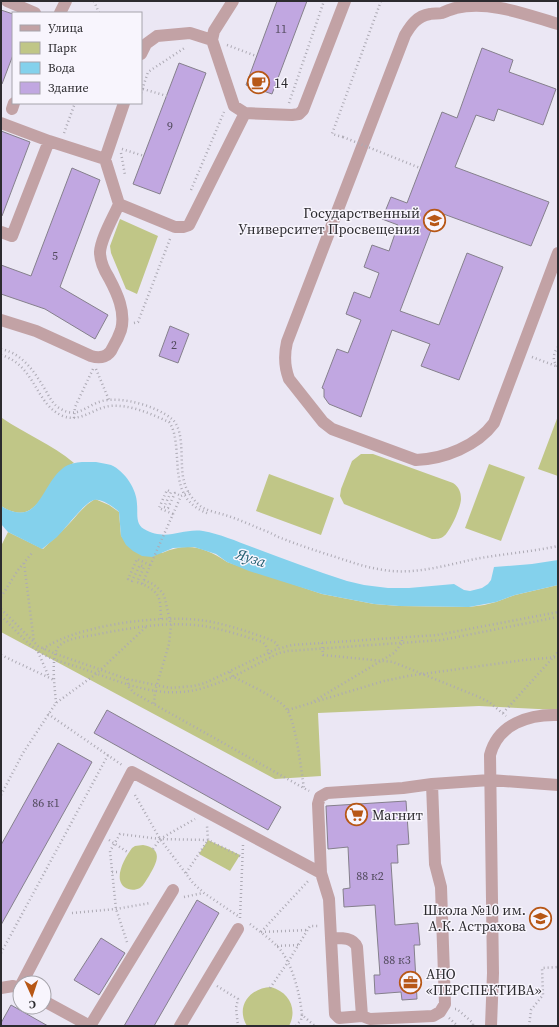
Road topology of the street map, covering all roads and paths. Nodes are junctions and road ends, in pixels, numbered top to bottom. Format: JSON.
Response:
{"nodes":[{"id":1,"x":8,"y":1,"type":"edge"},
{"id":2,"x":66,"y":1,"type":"edge"},
{"id":3,"x":94,"y":1,"type":"edge"},
{"id":4,"x":233,"y":1,"type":"edge"},
{"id":5,"x":324,"y":1,"type":"edge"},
{"id":6,"x":345,"y":1,"type":"edge"},
{"id":7,"x":381,"y":1,"type":"edge"},
{"id":8,"x":33,"y":12,"type":"edge"},
{"id":9,"x":60,"y":12,"type":"edge"},
{"id":10,"x":99,"y":12,"type":"edge"},
{"id":11,"x":558,"y":24,"type":"edge"},
{"id":12,"x":226,"y":39,"type":"dead end"},
{"id":13,"x":212,"y":40,"type":"junction"},
{"id":14,"x":191,"y":43,"type":"dead end"},
{"id":15,"x":227,"y":46,"type":"junction"},
{"id":16,"x":228,"y":49,"type":"dead end"},
{"id":17,"x":142,"y":52,"type":"edge"},
{"id":18,"x":256,"y":56,"type":"dead end"},
{"id":19,"x":142,"y":89,"type":"joint"},
{"id":20,"x":167,"y":96,"type":"dead end"},
{"id":21,"x":75,"y":104,"type":"edge"},
{"id":22,"x":124,"y":104,"type":"edge"},
{"id":23,"x":285,"y":107,"type":"dead end"},
{"id":24,"x":245,"y":113,"type":"junction"},
{"id":25,"x":1,"y":123,"type":"edge"},
{"id":26,"x":62,"y":138,"type":"dead end"},
{"id":27,"x":49,"y":141,"type":"junction"},
{"id":28,"x":124,"y":142,"type":"dead end"},
{"id":29,"x":105,"y":160,"type":"junction"},
{"id":30,"x":420,"y":168,"type":"dead end"},
{"id":31,"x":126,"y":180,"type":"dead end"},
{"id":32,"x":119,"y":204,"type":"junction"},
{"id":33,"x":1,"y":232,"type":"edge"},
{"id":34,"x":558,"y":253,"type":"edge"},
{"id":35,"x":1,"y":320,"type":"edge"},
{"id":36,"x":558,"y":347,"type":"edge"},
{"id":37,"x":1,"y":349,"type":"edge"},
{"id":38,"x":520,"y":353,"type":"junction"},
{"id":39,"x":1,"y":355,"type":"edge"},
{"id":40,"x":557,"y":366,"type":"edge"},
{"id":41,"x":109,"y":400,"type":"junction"},
{"id":42,"x":74,"y":412,"type":"junction"},
{"id":43,"x":74,"y":418,"type":"junction"},
{"id":44,"x":188,"y":492,"type":"junction"},
{"id":45,"x":184,"y":495,"type":"junction"},
{"id":46,"x":181,"y":496,"type":"junction"},
{"id":47,"x":173,"y":514,"type":"junction"},
{"id":48,"x":210,"y":514,"type":"dead end"},
{"id":49,"x":558,"y":546,"type":"edge"},
{"id":50,"x":32,"y":553,"type":"dead end"},
{"id":51,"x":24,"y":563,"type":"junction"},
{"id":52,"x":150,"y":565,"type":"junction"},
{"id":53,"x":144,"y":580,"type":"junction"},
{"id":54,"x":142,"y":584,"type":"junction"},
{"id":55,"x":1,"y":597,"type":"edge"},
{"id":56,"x":1,"y":609,"type":"edge"},
{"id":57,"x":558,"y":612,"type":"edge"},
{"id":58,"x":1,"y":616,"type":"edge"},
{"id":59,"x":558,"y":617,"type":"edge"},
{"id":60,"x":169,"y":618,"type":"junction"},
{"id":61,"x":161,"y":619,"type":"junction"},
{"id":62,"x":171,"y":625,"type":"junction"},
{"id":63,"x":147,"y":626,"type":"junction"},
{"id":64,"x":402,"y":638,"type":"junction"},
{"id":65,"x":34,"y":642,"type":"junction"},
{"id":66,"x":322,"y":643,"type":"junction"},
{"id":67,"x":402,"y":643,"type":"junction"},
{"id":68,"x":279,"y":648,"type":"junction"},
{"id":69,"x":322,"y":648,"type":"junction"},
{"id":70,"x":43,"y":649,"type":"junction"},
{"id":71,"x":38,"y":650,"type":"junction"},
{"id":72,"x":269,"y":652,"type":"junction"},
{"id":73,"x":558,"y":652,"type":"edge"},
{"id":74,"x":56,"y":654,"type":"junction"},
{"id":75,"x":1,"y":655,"type":"edge"},
{"id":76,"x":558,"y":656,"type":"edge"},
{"id":77,"x":271,"y":657,"type":"junction"},
{"id":78,"x":554,"y":657,"type":"junction"},
{"id":79,"x":55,"y":659,"type":"junction"},
{"id":80,"x":381,"y":660,"type":"junction"},
{"id":81,"x":100,"y":670,"type":"junction"},
{"id":82,"x":230,"y":672,"type":"junction"},
{"id":83,"x":96,"y":674,"type":"junction"},
{"id":84,"x":423,"y":674,"type":"junction"},
{"id":85,"x":232,"y":676,"type":"junction"},
{"id":86,"x":49,"y":677,"type":"junction"},
{"id":87,"x":128,"y":678,"type":"junction"},
{"id":88,"x":54,"y":680,"type":"junction"},
{"id":89,"x":128,"y":684,"type":"junction"},
{"id":90,"x":157,"y":686,"type":"junction"},
{"id":91,"x":156,"y":691,"type":"junction"},
{"id":92,"x":56,"y":703,"type":"junction"},
{"id":93,"x":310,"y":704,"type":"junction"},
{"id":94,"x":154,"y":705,"type":"junction"},
{"id":95,"x":288,"y":710,"type":"junction"},
{"id":96,"x":502,"y":713,"type":"junction"},
{"id":97,"x":48,"y":714,"type":"junction"},
{"id":98,"x":558,"y":715,"type":"edge"},
{"id":99,"x":512,"y":724,"type":"junction"},
{"id":100,"x":108,"y":755,"type":"junction"},
{"id":101,"x":130,"y":776,"type":"junction"},
{"id":102,"x":490,"y":780,"type":"junction"},
{"id":103,"x":432,"y":784,"type":"junction"},
{"id":104,"x":558,"y":785,"type":"edge"},
{"id":105,"x":304,"y":788,"type":"junction"},
{"id":106,"x":1,"y":795,"type":"edge"},
{"id":107,"x":320,"y":797,"type":"junction"},
{"id":108,"x":207,"y":812,"type":"junction"},
{"id":109,"x":244,"y":831,"type":"junction"},
{"id":110,"x":99,"y":834,"type":"junction"},
{"id":111,"x":160,"y":839,"type":"junction"},
{"id":112,"x":208,"y":840,"type":"junction"},
{"id":113,"x":114,"y":844,"type":"junction"},
{"id":114,"x":153,"y":849,"type":"dead end"},
{"id":115,"x":129,"y":854,"type":"dead end"},
{"id":116,"x":242,"y":857,"type":"junction"},
{"id":117,"x":112,"y":872,"type":"junction"},
{"id":118,"x":120,"y":872,"type":"dead end"},
{"id":119,"x":319,"y":872,"type":"junction"},
{"id":120,"x":186,"y":873,"type":"junction"},
{"id":121,"x":173,"y":890,"type":"dead end"},
{"id":122,"x":116,"y":909,"type":"junction"},
{"id":123,"x":58,"y":914,"type":"junction"},
{"id":124,"x":239,"y":923,"type":"junction"},
{"id":125,"x":330,"y":925,"type":"junction"},
{"id":126,"x":308,"y":930,"type":"junction"},
{"id":127,"x":261,"y":932,"type":"junction"},
{"id":128,"x":331,"y":938,"type":"junction"},
{"id":129,"x":299,"y":945,"type":"junction"},
{"id":130,"x":277,"y":946,"type":"junction"},
{"id":131,"x":1,"y":952,"type":"edge"},
{"id":132,"x":132,"y":956,"type":"junction"},
{"id":133,"x":288,"y":962,"type":"junction"},
{"id":134,"x":558,"y":967,"type":"edge"},
{"id":135,"x":26,"y":975,"type":"edge"},
{"id":136,"x":208,"y":981,"type":"junction"},
{"id":137,"x":12,"y":986,"type":"edge"},
{"id":138,"x":1,"y":988,"type":"edge"},
{"id":139,"x":270,"y":988,"type":"dead end"},
{"id":140,"x":52,"y":1005,"type":"edge"},
{"id":141,"x":441,"y":1011,"type":"junction"},
{"id":142,"x":302,"y":1015,"type":"junction"},
{"id":143,"x":362,"y":1016,"type":"junction"},
{"id":144,"x":180,"y":1026,"type":"edge"},
{"id":145,"x":238,"y":1026,"type":"edge"},
{"id":146,"x":296,"y":1026,"type":"edge"},
{"id":147,"x":314,"y":1026,"type":"edge"},
{"id":148,"x":473,"y":1026,"type":"edge"},
{"id":149,"x":491,"y":1026,"type":"edge"},
{"id":150,"x":529,"y":1026,"type":"edge"}],
"edges":[{"from":1,"to":8,"type":"street"},
{"from":2,"to":9,"type":"street"},
{"from":3,"to":10,"type":"path"},
{"from":4,"to":13,"type":"street"},
{"from":5,"to":23,"type":"path"},
{"from":6,"to":24,"type":"street"},
{"from":7,"to":30,"type":"path","bridge":true},
{"from":11,"to":38,"type":"street"},
{"from":12,"to":15,"type":"path"},
{"from":13,"to":17,"type":"street"},
{"from":13,"to":24,"type":"street"},
{"from":14,"to":19,"type":"path"},
{"from":15,"to":16,"type":"path"},
{"from":15,"to":18,"type":"path"},
{"from":19,"to":20,"type":"path"},
{"from":21,"to":26,"type":"path"},
{"from":22,"to":29,"type":"street"},
{"from":24,"to":32,"type":"street"},
{"from":25,"to":27,"type":"street"},
{"from":27,"to":29,"type":"street"},
{"from":27,"to":33,"type":"street"},
{"from":28,"to":31,"type":"path"},
{"from":29,"to":32,"type":"street"},
{"from":32,"to":35,"type":"street"},
{"from":34,"to":38,"type":"street"},
{"from":36,"to":40,"type":"path"},
{"from":37,"to":42,"type":"path"},
{"from":38,"to":40,"type":"path"},
{"from":39,"to":43,"type":"path"},
{"from":41,"to":42,"type":"path"},
{"from":41,"to":42,"type":"path"},
{"from":41,"to":44,"type":"path"},
{"from":42,"to":43,"type":"path"},
{"from":43,"to":45,"type":"path"},
{"from":44,"to":45,"type":"path"},
{"from":44,"to":49,"type":"path"},
{"from":45,"to":46,"type":"path"},
{"from":45,"to":48,"type":"path"},
{"from":46,"to":47,"type":"path"},
{"from":46,"to":47,"type":"path"},
{"from":47,"to":52,"type":"path"},
{"from":50,"to":51,"type":"path"},
{"from":51,"to":55,"type":"path"},
{"from":51,"to":65,"type":"path"},
{"from":52,"to":53,"type":"path"},
{"from":52,"to":54,"type":"path"},
{"from":53,"to":54,"type":"path"},
{"from":53,"to":60,"type":"path"},
{"from":54,"to":61,"type":"path"},
{"from":56,"to":65,"type":"path"},
{"from":57,"to":64,"type":"path"},
{"from":58,"to":71,"type":"path"},
{"from":59,"to":67,"type":"path"},
{"from":60,"to":61,"type":"path"},
{"from":60,"to":62,"type":"path"},
{"from":60,"to":68,"type":"path"},
{"from":61,"to":70,"type":"path"},
{"from":62,"to":63,"type":"path"},
{"from":62,"to":72,"type":"path"},
{"from":62,"to":90,"type":"path"},
{"from":63,"to":74,"type":"path"},
{"from":63,"to":81,"type":"path"},
{"from":64,"to":66,"type":"path"},
{"from":64,"to":67,"type":"path"},
{"from":65,"to":70,"type":"path"},
{"from":65,"to":71,"type":"path"},
{"from":66,"to":68,"type":"path"},
{"from":66,"to":69,"type":"path"},
{"from":67,"to":69,"type":"path"},
{"from":67,"to":80,"type":"path"},
{"from":68,"to":72,"type":"path"},
{"from":69,"to":77,"type":"path"},
{"from":69,"to":80,"type":"path"},
{"from":70,"to":74,"type":"path"},
{"from":71,"to":79,"type":"path"},
{"from":71,"to":86,"type":"path"},
{"from":72,"to":77,"type":"path"},
{"from":72,"to":82,"type":"path"},
{"from":73,"to":78,"type":"path"},
{"from":74,"to":79,"type":"path"},
{"from":74,"to":81,"type":"path"},
{"from":75,"to":86,"type":"path"},
{"from":76,"to":78,"type":"path"},
{"from":77,"to":85,"type":"path"},
{"from":78,"to":84,"type":"path"},
{"from":78,"to":96,"type":"path"},
{"from":79,"to":83,"type":"path"},
{"from":79,"to":88,"type":"path"},
{"from":80,"to":84,"type":"path"},
{"from":80,"to":93,"type":"path"},
{"from":81,"to":83,"type":"path"},
{"from":81,"to":87,"type":"path"},
{"from":82,"to":85,"type":"path"},
{"from":82,"to":90,"type":"path"},
{"from":83,"to":89,"type":"path"},
{"from":83,"to":92,"type":"path"},
{"from":84,"to":93,"type":"path"},
{"from":84,"to":96,"type":"path"},
{"from":85,"to":91,"type":"path"},
{"from":85,"to":95,"type":"path"},
{"from":86,"to":88,"type":"path"},
{"from":87,"to":89,"type":"path"},
{"from":87,"to":90,"type":"path"},
{"from":88,"to":92,"type":"path"},
{"from":89,"to":91,"type":"path"},
{"from":89,"to":94,"type":"path"},
{"from":90,"to":91,"type":"path"},
{"from":91,"to":94,"type":"path"},
{"from":92,"to":97,"type":"path"},
{"from":93,"to":95,"type":"path"},
{"from":94,"to":105,"type":"path"},
{"from":95,"to":105,"type":"path"},
{"from":96,"to":99,"type":"path"},
{"from":97,"to":100,"type":"path"},
{"from":97,"to":106,"type":"path"},
{"from":98,"to":99,"type":"street"},
{"from":99,"to":102,"type":"street"},
{"from":100,"to":101,"type":"path"},
{"from":100,"to":131,"type":"path"},
{"from":101,"to":108,"type":"street"},
{"from":101,"to":110,"type":"street"},
{"from":101,"to":111,"type":"path"},
{"from":102,"to":103,"type":"street"},
{"from":102,"to":104,"type":"street"},
{"from":102,"to":149,"type":"street"},
{"from":103,"to":107,"type":"street"},
{"from":103,"to":141,"type":"street"},
{"from":105,"to":107,"type":"path"},
{"from":107,"to":119,"type":"street"},
{"from":108,"to":109,"type":"street"},
{"from":108,"to":111,"type":"path"},
{"from":108,"to":112,"type":"path"},
{"from":109,"to":116,"type":"path"},
{"from":109,"to":119,"type":"street"},
{"from":110,"to":113,"type":"path"},
{"from":110,"to":123,"type":"street"},
{"from":111,"to":112,"type":"path"},
{"from":111,"to":113,"type":"path"},
{"from":111,"to":114,"type":"path"},
{"from":111,"to":120,"type":"path"},
{"from":112,"to":116,"type":"path"},
{"from":112,"to":120,"type":"path"},
{"from":113,"to":115,"type":"path"},
{"from":113,"to":117,"type":"path"},
{"from":116,"to":124,"type":"path"},
{"from":117,"to":118,"type":"path"},
{"from":117,"to":122,"type":"path"},
{"from":119,"to":125,"type":"street"},
{"from":119,"to":127,"type":"path"},
{"from":120,"to":124,"type":"path"},
{"from":121,"to":132,"type":"street"},
{"from":122,"to":123,"type":"path"},
{"from":122,"to":132,"type":"path"},
{"from":123,"to":135,"type":"street"},
{"from":124,"to":136,"type":"street"},
{"from":125,"to":126,"type":"path"},
{"from":125,"to":128,"type":"street"},
{"from":126,"to":127,"type":"path"},
{"from":126,"to":129,"type":"path"},
{"from":127,"to":130,"type":"path"},
{"from":128,"to":143,"type":"street"},
{"from":128,"to":143,"type":"street"},
{"from":129,"to":130,"type":"path"},
{"from":129,"to":133,"type":"path"},
{"from":130,"to":133,"type":"path"},
{"from":132,"to":140,"type":"street"},
{"from":133,"to":139,"type":"path"},
{"from":133,"to":142,"type":"path"},
{"from":134,"to":150,"type":"path"},
{"from":136,"to":144,"type":"street"},
{"from":136,"to":145,"type":"path"},
{"from":137,"to":138,"type":"street"},
{"from":141,"to":143,"type":"street"},
{"from":141,"to":148,"type":"path"},
{"from":142,"to":146,"type":"path"},
{"from":142,"to":147,"type":"path"}]}
